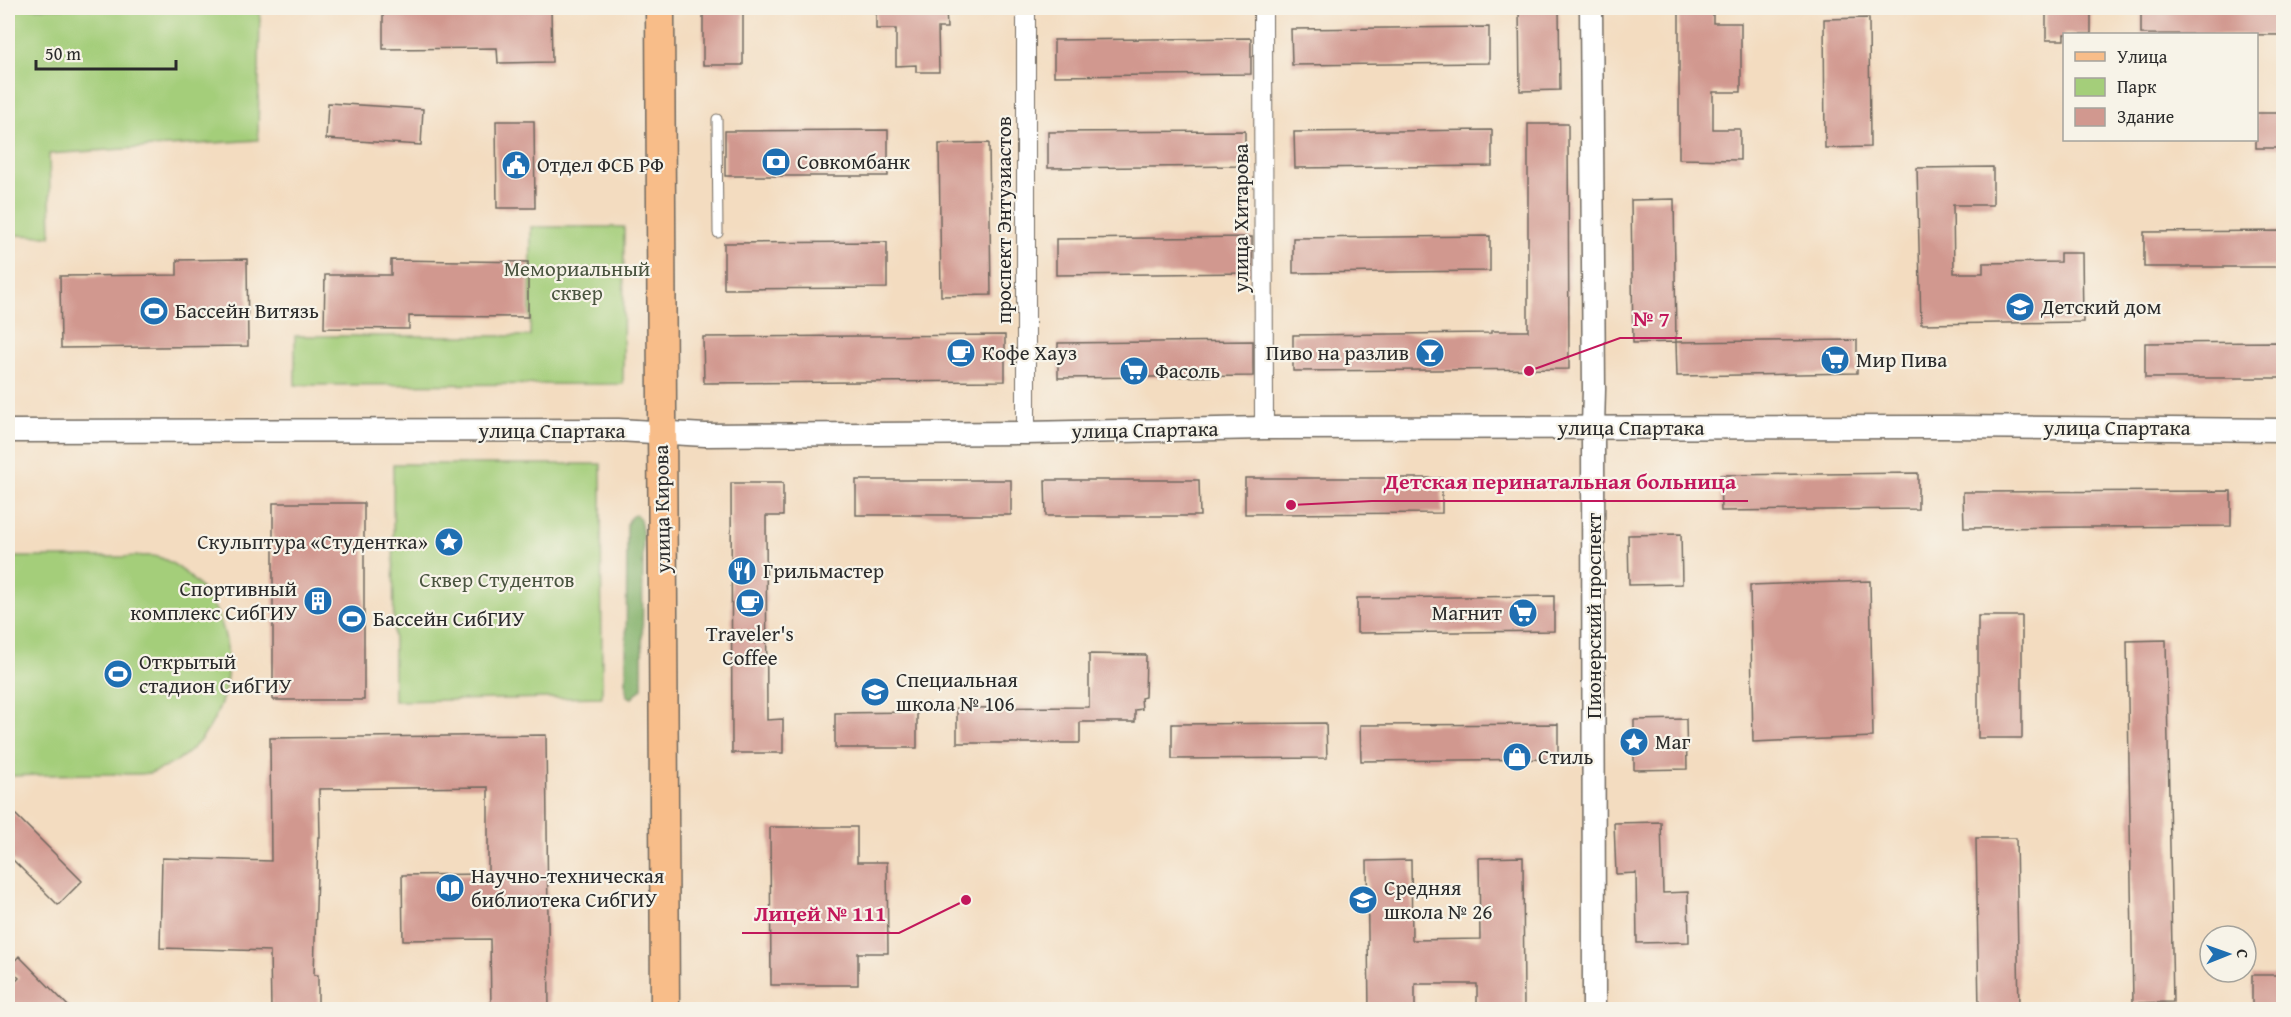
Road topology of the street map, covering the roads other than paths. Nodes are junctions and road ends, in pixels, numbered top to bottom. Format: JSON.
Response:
{"nodes":[{"id":1,"x":660,"y":8,"type":"edge"},
{"id":2,"x":1026,"y":8,"type":"edge"},
{"id":3,"x":1263,"y":8,"type":"edge"},
{"id":4,"x":1591,"y":8,"type":"edge"},
{"id":5,"x":717,"y":119,"type":"dead end"},
{"id":6,"x":718,"y":233,"type":"dead end"},
{"id":7,"x":1593,"y":427,"type":"junction"},
{"id":8,"x":1264,"y":428,"type":"junction"},
{"id":9,"x":2283,"y":430,"type":"edge"},
{"id":10,"x":8,"y":431,"type":"edge"},
{"id":11,"x":661,"y":432,"type":"junction"},
{"id":12,"x":1026,"y":433,"type":"junction"},
{"id":13,"x":664,"y":1010,"type":"edge"},
{"id":14,"x":1594,"y":1010,"type":"edge"}],
"edges":[{"from":1,"to":11,"type":"main road","name":"улица Кирова"},
{"from":2,"to":12,"type":"street","name":"проспект Энтузиастов"},
{"from":3,"to":8,"type":"street","name":"улица Хитарова"},
{"from":4,"to":7,"type":"street","name":"Пионерский проспект"},
{"from":5,"to":6,"type":"lane"},
{"from":7,"to":8,"type":"street","name":"улица Спартака"},
{"from":7,"to":9,"type":"street","name":"улица Спартака"},
{"from":7,"to":14,"type":"street","name":"Пионерский проспект"},
{"from":8,"to":12,"type":"street","name":"улица Спартака"},
{"from":10,"to":11,"type":"street","name":"улица Спартака"},
{"from":11,"to":12,"type":"street","name":"улица Спартака"},
{"from":11,"to":13,"type":"main road","name":"улица Кирова"}]}
